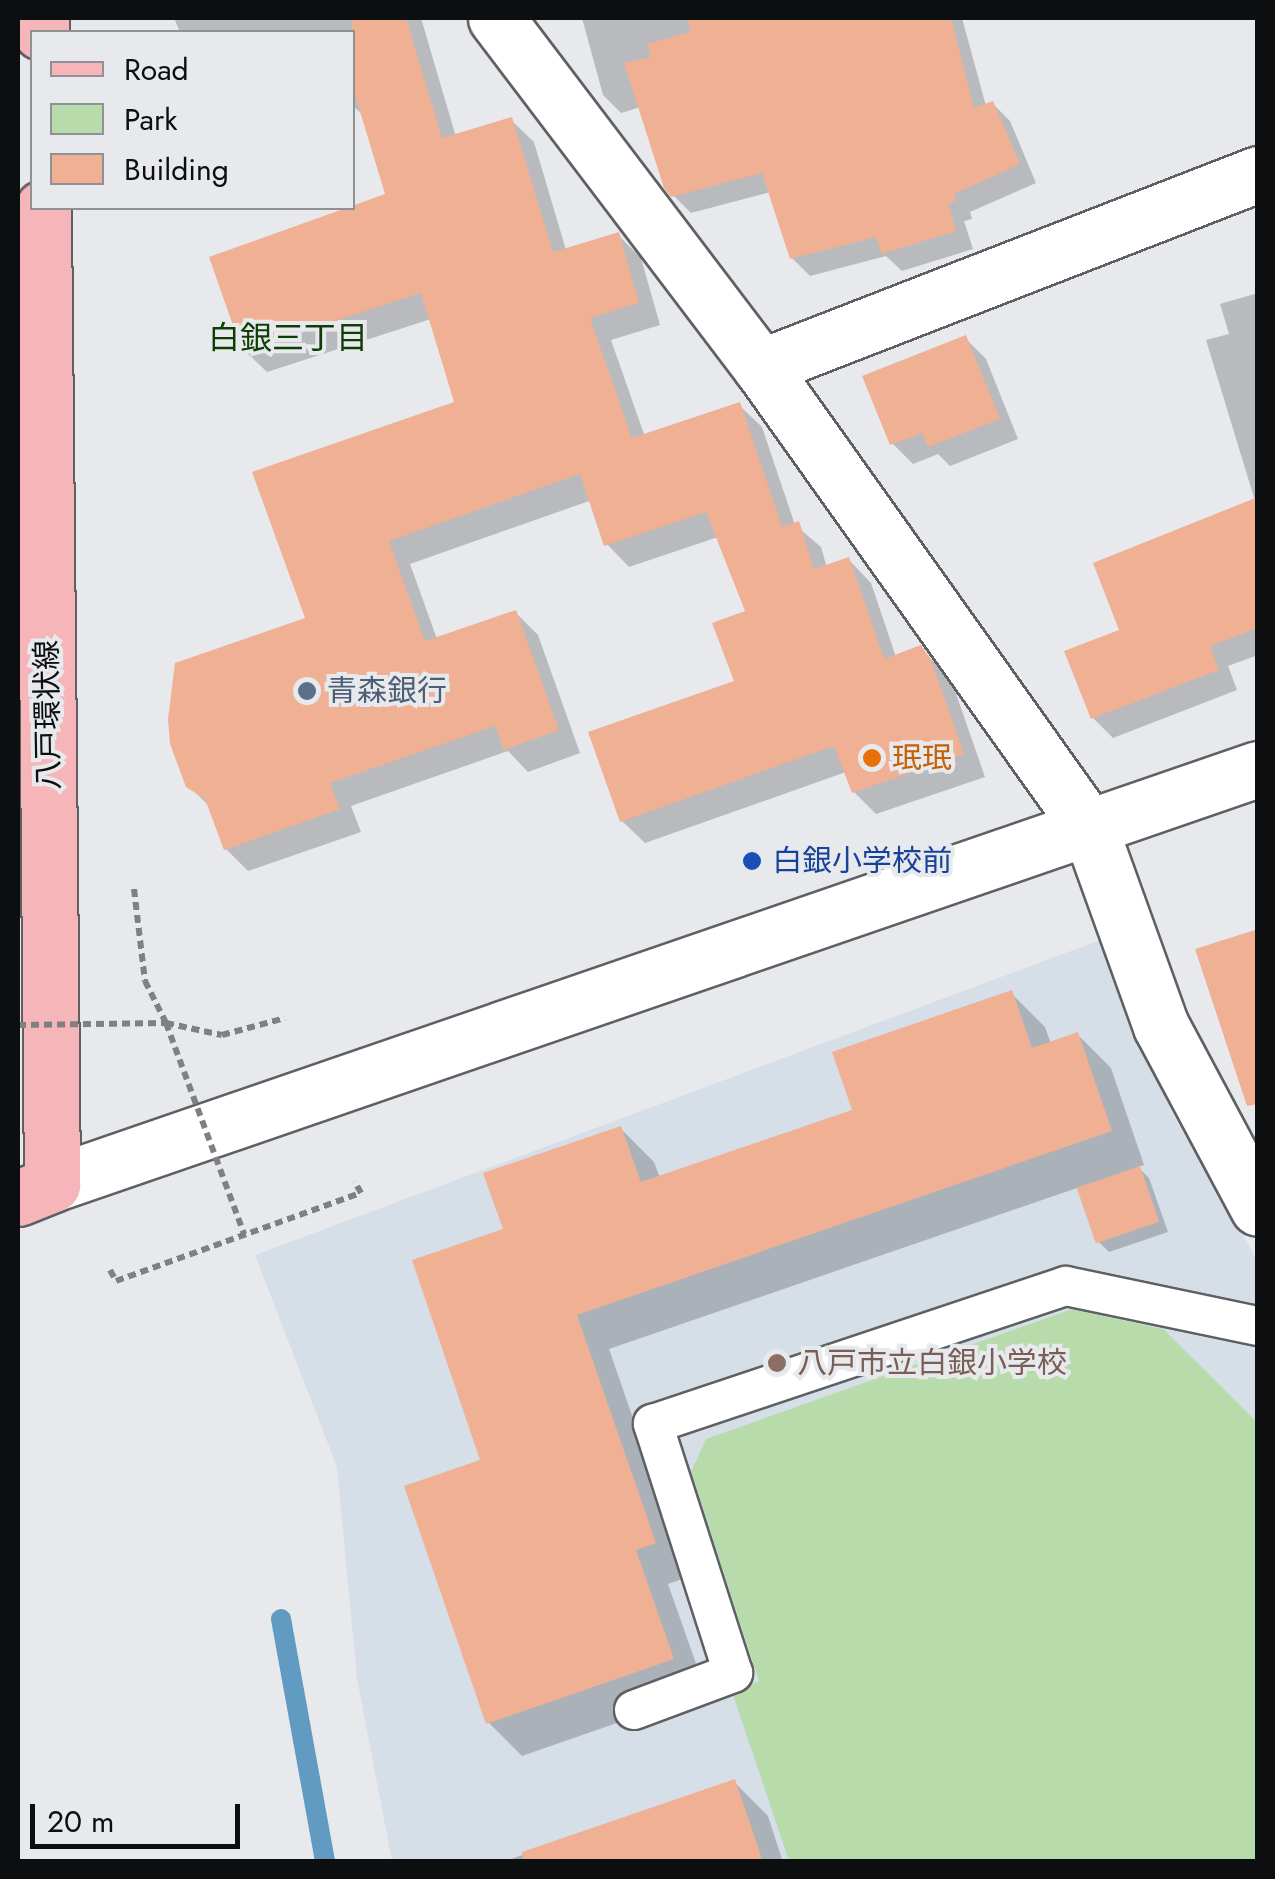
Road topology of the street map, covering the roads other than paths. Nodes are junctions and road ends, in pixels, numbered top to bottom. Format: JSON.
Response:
{"nodes":[{"id":1,"x":496,"y":18,"type":"edge"},
{"id":2,"x":1258,"y":174,"type":"edge"},
{"id":3,"x":43,"y":210,"type":"edge"},
{"id":4,"x":761,"y":367,"type":"junction"},
{"id":5,"x":1258,"y":769,"type":"edge"},
{"id":6,"x":1090,"y":828,"type":"junction"},
{"id":7,"x":35,"y":1191,"type":"edge"},
{"id":8,"x":1258,"y":1208,"type":"edge"},
{"id":9,"x":1258,"y":1326,"type":"edge"},
{"id":10,"x":634,"y":1710,"type":"dead end"}],
"edges":[{"from":1,"to":4,"type":"street"},
{"from":2,"to":4,"type":"street"},
{"from":3,"to":7,"type":"main road","name":"八戸環状線"},
{"from":4,"to":6,"type":"street"},
{"from":5,"to":6,"type":"street"},
{"from":6,"to":7,"type":"street"},
{"from":6,"to":8,"type":"street"},
{"from":9,"to":10,"type":"lane"}]}
